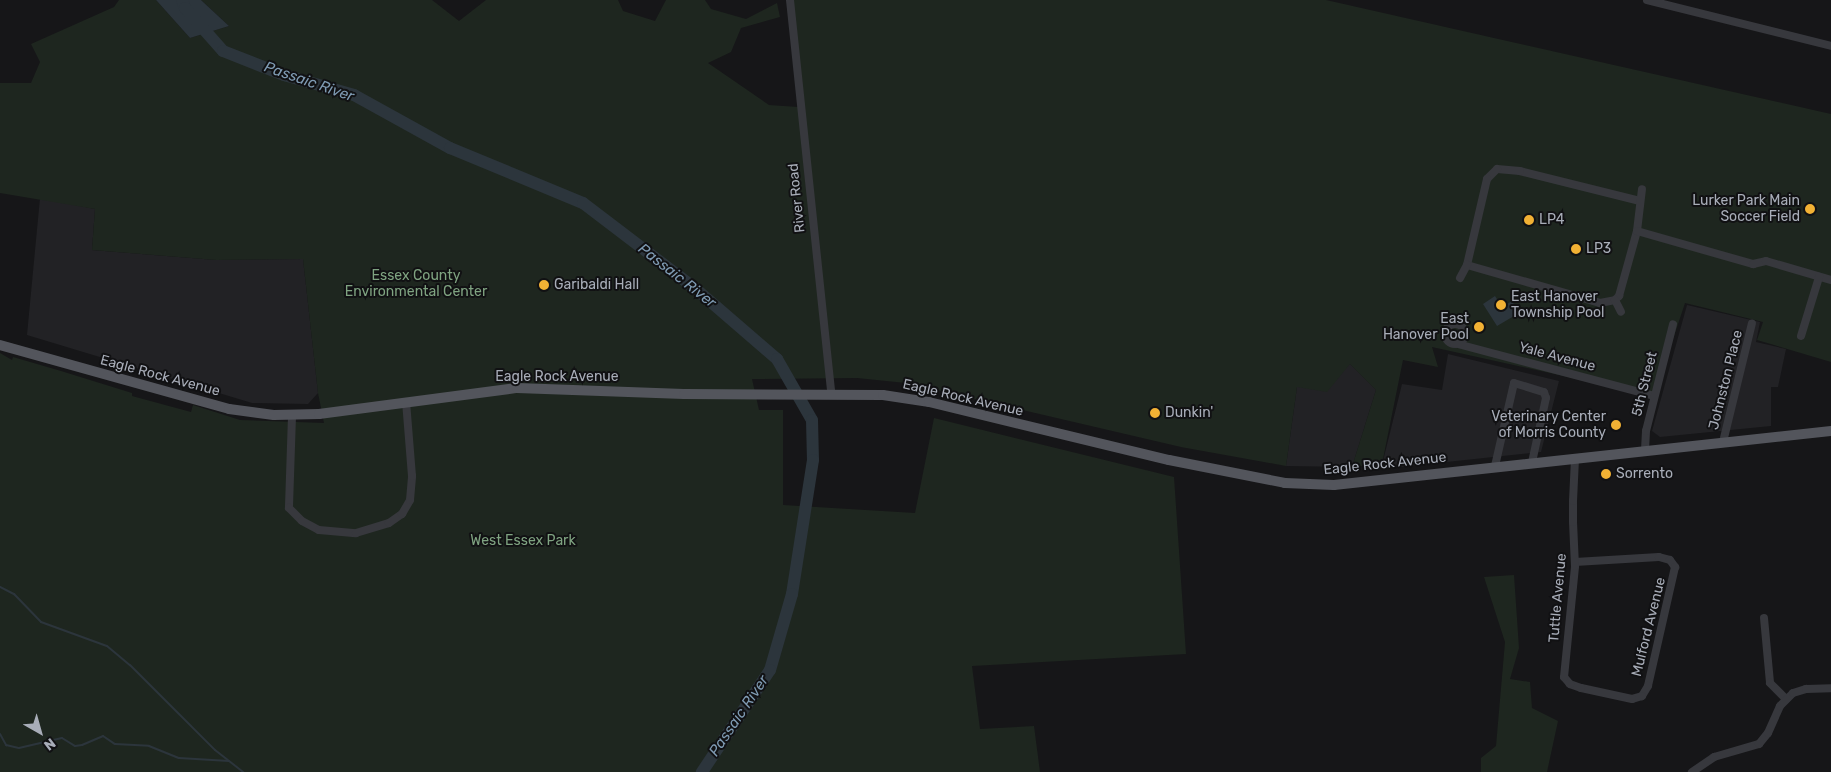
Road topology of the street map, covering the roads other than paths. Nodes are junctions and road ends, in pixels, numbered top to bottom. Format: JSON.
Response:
{"nodes":[{"id":1,"x":790,"y":0,"type":"edge"},
{"id":2,"x":1647,"y":0,"type":"edge"},
{"id":3,"x":1831,"y":46,"type":"edge"},
{"id":4,"x":1642,"y":189,"type":"dead end"},
{"id":5,"x":1640,"y":201,"type":"junction"},
{"id":6,"x":1637,"y":231,"type":"junction"},
{"id":7,"x":1466,"y":265,"type":"junction"},
{"id":8,"x":1819,"y":277,"type":"junction"},
{"id":9,"x":1460,"y":278,"type":"dead end"},
{"id":10,"x":1831,"y":280,"type":"edge"},
{"id":11,"x":1615,"y":300,"type":"junction"},
{"id":12,"x":1621,"y":312,"type":"dead end"},
{"id":13,"x":1752,"y":323,"type":"dead end"},
{"id":14,"x":1673,"y":324,"type":"dead end"},
{"id":15,"x":1802,"y":336,"type":"dead end"},
{"id":16,"x":1454,"y":343,"type":"dead end"},
{"id":17,"x":0,"y":345,"type":"edge"},
{"id":18,"x":836,"y":393,"type":"junction"},
{"id":19,"x":1654,"y":396,"type":"junction"},
{"id":20,"x":406,"y":402,"type":"junction"},
{"id":21,"x":292,"y":416,"type":"junction"},
{"id":22,"x":1831,"y":431,"type":"edge"},
{"id":23,"x":1723,"y":442,"type":"junction"},
{"id":24,"x":1645,"y":450,"type":"junction"},
{"id":25,"x":1575,"y":458,"type":"junction"},
{"id":26,"x":1532,"y":462,"type":"junction"},
{"id":27,"x":1496,"y":466,"type":"junction"},
{"id":28,"x":1575,"y":562,"type":"junction"},
{"id":29,"x":1764,"y":618,"type":"dead end"},
{"id":30,"x":1831,"y":688,"type":"edge"},
{"id":31,"x":1642,"y":696,"type":"joint"},
{"id":32,"x":1786,"y":699,"type":"junction"},
{"id":33,"x":1692,"y":772,"type":"edge"}],
"edges":[{"from":1,"to":18,"type":"street","name":"River Road"},
{"from":2,"to":3,"type":"street"},
{"from":4,"to":5,"type":"street"},
{"from":5,"to":6,"type":"street"},
{"from":5,"to":7,"type":"street"},
{"from":6,"to":8,"type":"street"},
{"from":6,"to":11,"type":"street"},
{"from":7,"to":9,"type":"street"},
{"from":7,"to":11,"type":"street"},
{"from":8,"to":10,"type":"street"},
{"from":8,"to":15,"type":"street"},
{"from":11,"to":12,"type":"street"},
{"from":13,"to":23,"type":"street","name":"Johnston Place"},
{"from":14,"to":19,"type":"street","name":"5th Street"},
{"from":16,"to":19,"type":"street","name":"Yale Avenue"},
{"from":17,"to":21,"type":"main road","name":"Eagle Rock Avenue"},
{"from":18,"to":20,"type":"main road","name":"Eagle Rock Avenue"},
{"from":18,"to":27,"type":"main road","name":"Eagle Rock Avenue"},
{"from":19,"to":24,"type":"street","name":"5th Street"},
{"from":20,"to":21,"type":"main road","name":"Eagle Rock Avenue"},
{"from":20,"to":21,"type":"street"},
{"from":22,"to":23,"type":"main road","name":"Eagle Rock Avenue"},
{"from":23,"to":24,"type":"main road","name":"Eagle Rock Avenue"},
{"from":24,"to":25,"type":"main road","name":"Eagle Rock Avenue"},
{"from":25,"to":26,"type":"main road","name":"Eagle Rock Avenue"},
{"from":25,"to":28,"type":"street","name":"Tuttle Avenue"},
{"from":26,"to":27,"type":"main road","name":"Eagle Rock Avenue"},
{"from":26,"to":27,"type":"street"},
{"from":28,"to":31,"type":"street","name":"Tuttle Avenue"},
{"from":28,"to":31,"type":"street","name":"Mulford Avenue"},
{"from":29,"to":32,"type":"street"},
{"from":30,"to":32,"type":"street"},
{"from":32,"to":33,"type":"street"}]}
